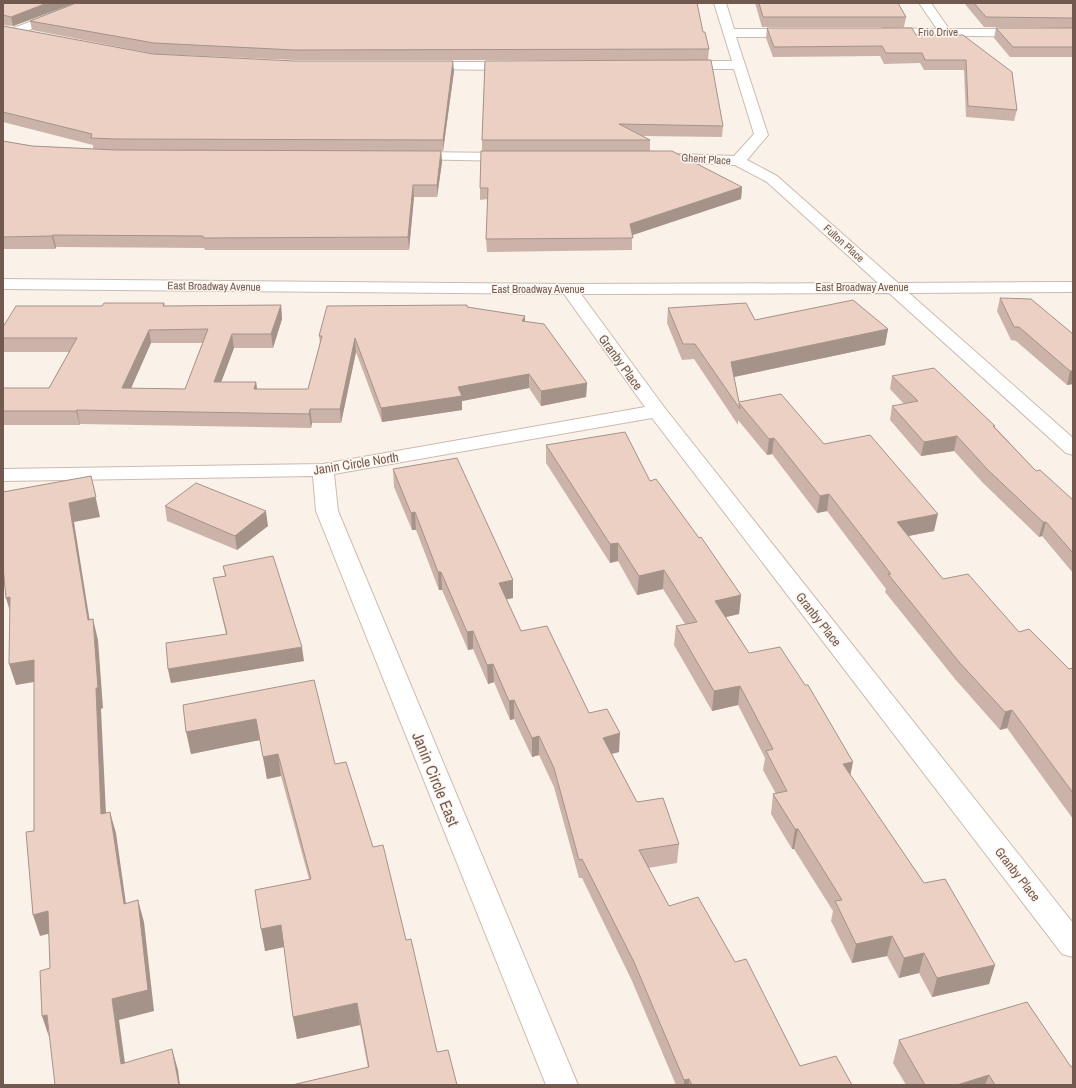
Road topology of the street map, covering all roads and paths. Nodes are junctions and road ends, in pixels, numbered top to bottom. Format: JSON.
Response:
{"nodes":[{"id":1,"x":89,"y":3,"type":"edge"},
{"id":2,"x":720,"y":3,"type":"edge"},
{"id":3,"x":925,"y":3,"type":"edge"},
{"id":4,"x":874,"y":32,"type":"edge"},
{"id":5,"x":945,"y":32,"type":"junction"},
{"id":6,"x":7,"y":33,"type":"edge"},
{"id":7,"x":730,"y":33,"type":"junction"},
{"id":8,"x":810,"y":33,"type":"edge"},
{"id":9,"x":1073,"y":33,"type":"edge"},
{"id":10,"x":36,"y":36,"type":"edge"},
{"id":11,"x":669,"y":65,"type":"edge"},
{"id":12,"x":740,"y":65,"type":"junction"},
{"id":13,"x":414,"y":66,"type":"edge"},
{"id":14,"x":526,"y":66,"type":"edge"},
{"id":15,"x":402,"y":156,"type":"edge"},
{"id":16,"x":521,"y":157,"type":"edge"},
{"id":17,"x":639,"y":157,"type":"edge"},
{"id":18,"x":738,"y":161,"type":"junction"},
{"id":19,"x":3,"y":284,"type":"edge"},
{"id":20,"x":893,"y":287,"type":"junction"},
{"id":21,"x":1073,"y":287,"type":"edge"},
{"id":22,"x":569,"y":289,"type":"junction"},
{"id":23,"x":656,"y":411,"type":"junction"},
{"id":24,"x":1073,"y":449,"type":"edge"},
{"id":25,"x":323,"y":470,"type":"junction"},
{"id":26,"x":3,"y":475,"type":"edge"},
{"id":27,"x":1073,"y":945,"type":"edge"},
{"id":28,"x":562,"y":1085,"type":"edge"}],
"edges":[{"from":1,"to":6,"type":"street"},
{"from":2,"to":7,"type":"street"},
{"from":3,"to":5,"type":"street"},
{"from":4,"to":5,"type":"street","name":"Frio Drive"},
{"from":5,"to":9,"type":"street","name":"Frio Drive"},
{"from":6,"to":10,"type":"street"},
{"from":7,"to":8,"type":"street"},
{"from":7,"to":12,"type":"street"},
{"from":11,"to":12,"type":"street"},
{"from":12,"to":18,"type":"street"},
{"from":13,"to":14,"type":"street"},
{"from":15,"to":16,"type":"street"},
{"from":17,"to":18,"type":"street","name":"Ghent Place"},
{"from":18,"to":20,"type":"street","name":"Fulton Place"},
{"from":19,"to":22,"type":"street","name":"East Broadway Avenue"},
{"from":20,"to":21,"type":"street","name":"East Broadway Avenue"},
{"from":20,"to":22,"type":"street","name":"East Broadway Avenue"},
{"from":20,"to":24,"type":"street","name":"Fulton Place"},
{"from":22,"to":23,"type":"street","name":"Granby Place"},
{"from":23,"to":25,"type":"street","name":"Janin Circle North"},
{"from":23,"to":27,"type":"street","name":"Granby Place"},
{"from":25,"to":26,"type":"street","name":"Janin Circle North"},
{"from":25,"to":28,"type":"street","name":"Janin Circle East"}]}
